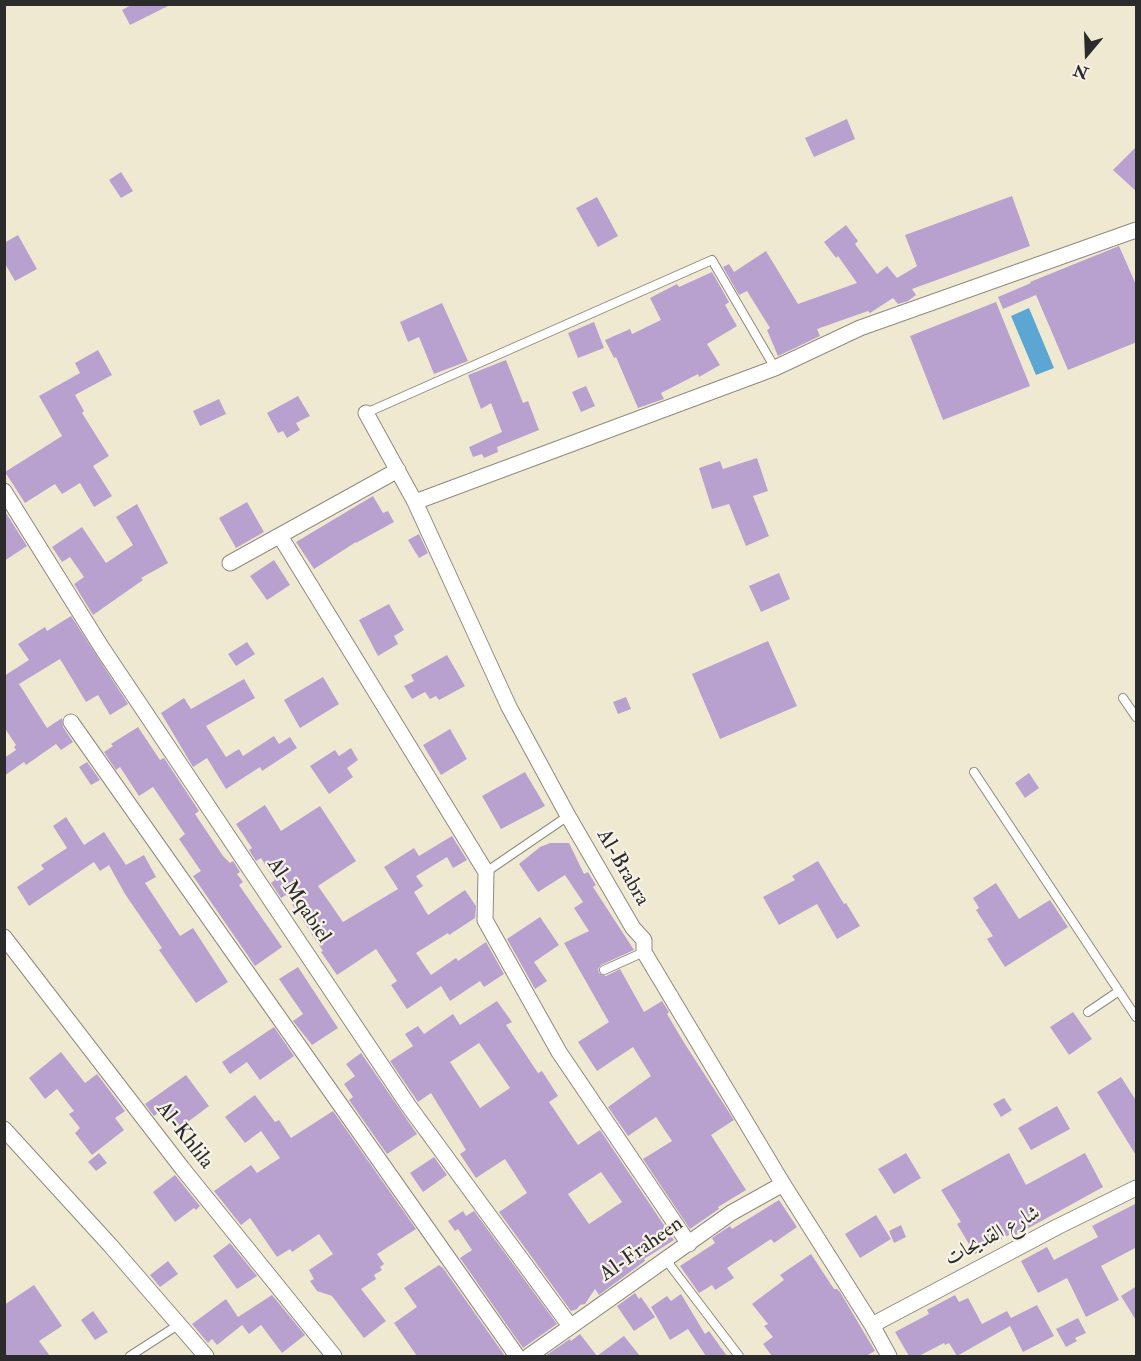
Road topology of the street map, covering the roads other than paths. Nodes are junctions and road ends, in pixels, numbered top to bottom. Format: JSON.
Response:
{"nodes":[{"id":1,"x":1137,"y":230,"type":"edge"},
{"id":2,"x":775,"y":368,"type":"junction"},
{"id":3,"x":366,"y":413,"type":"joint"},
{"id":4,"x":398,"y":470,"type":"junction"},
{"id":5,"x":4,"y":491,"type":"edge"},
{"id":6,"x":415,"y":502,"type":"junction"},
{"id":7,"x":280,"y":536,"type":"junction"},
{"id":8,"x":230,"y":563,"type":"dead end"},
{"id":9,"x":1123,"y":698,"type":"dead end"},
{"id":10,"x":1137,"y":717,"type":"edge"},
{"id":11,"x":70,"y":722,"type":"dead end"},
{"id":12,"x":974,"y":772,"type":"dead end"},
{"id":13,"x":568,"y":816,"type":"junction"},
{"id":14,"x":486,"y":872,"type":"junction"},
{"id":15,"x":4,"y":937,"type":"edge"},
{"id":16,"x":644,"y":952,"type":"junction"},
{"id":17,"x":603,"y":970,"type":"dead end"},
{"id":18,"x":1119,"y":991,"type":"junction"},
{"id":19,"x":1088,"y":1012,"type":"dead end"},
{"id":20,"x":1137,"y":1017,"type":"edge"},
{"id":21,"x":7,"y":1136,"type":"edge"},
{"id":22,"x":783,"y":1184,"type":"junction"},
{"id":23,"x":1137,"y":1188,"type":"edge"},
{"id":24,"x":688,"y":1244,"type":"junction"},
{"id":25,"x":666,"y":1260,"type":"junction"},
{"id":26,"x":178,"y":1325,"type":"junction"},
{"id":27,"x":872,"y":1325,"type":"junction"},
{"id":28,"x":570,"y":1326,"type":"junction"},
{"id":29,"x":882,"y":1354,"type":"edge"},
{"id":30,"x":130,"y":1356,"type":"edge"},
{"id":31,"x":206,"y":1356,"type":"edge"},
{"id":32,"x":334,"y":1356,"type":"edge"},
{"id":33,"x":517,"y":1356,"type":"edge"},
{"id":34,"x":529,"y":1356,"type":"edge"},
{"id":35,"x":739,"y":1356,"type":"edge"}],
"edges":[{"from":1,"to":2,"type":"street"},
{"from":2,"to":3,"type":"lane"},
{"from":2,"to":6,"type":"street"},
{"from":3,"to":4,"type":"street","name":"Al-Brabra"},
{"from":4,"to":6,"type":"street","name":"Al-Brabra"},
{"from":4,"to":7,"type":"street"},
{"from":5,"to":28,"type":"street","name":"Al-Mqabiel"},
{"from":6,"to":13,"type":"street","name":"Al-Brabra"},
{"from":7,"to":8,"type":"street"},
{"from":7,"to":14,"type":"street"},
{"from":9,"to":10,"type":"lane"},
{"from":11,"to":33,"type":"street"},
{"from":12,"to":18,"type":"lane"},
{"from":13,"to":14,"type":"lane"},
{"from":13,"to":16,"type":"street","name":"Al-Brabra"},
{"from":14,"to":24,"type":"street"},
{"from":15,"to":32,"type":"street","name":"Al-Khlila"},
{"from":16,"to":17,"type":"lane"},
{"from":16,"to":22,"type":"street","name":"Al-Brabra"},
{"from":18,"to":19,"type":"lane"},
{"from":18,"to":20,"type":"lane"},
{"from":21,"to":26,"type":"street"},
{"from":22,"to":24,"type":"street","name":"Al-Fraheen"},
{"from":22,"to":27,"type":"street","name":"Al-Brabra"},
{"from":23,"to":27,"type":"street","name":"شارع القديحات"},
{"from":24,"to":25,"type":"street","name":"Al-Fraheen"},
{"from":25,"to":28,"type":"street","name":"Al-Fraheen"},
{"from":25,"to":35,"type":"lane"},
{"from":26,"to":30,"type":"lane"},
{"from":26,"to":31,"type":"street"},
{"from":27,"to":29,"type":"street","name":"Al-Brabra"},
{"from":28,"to":34,"type":"street","name":"Al-Fraheen"}]}
